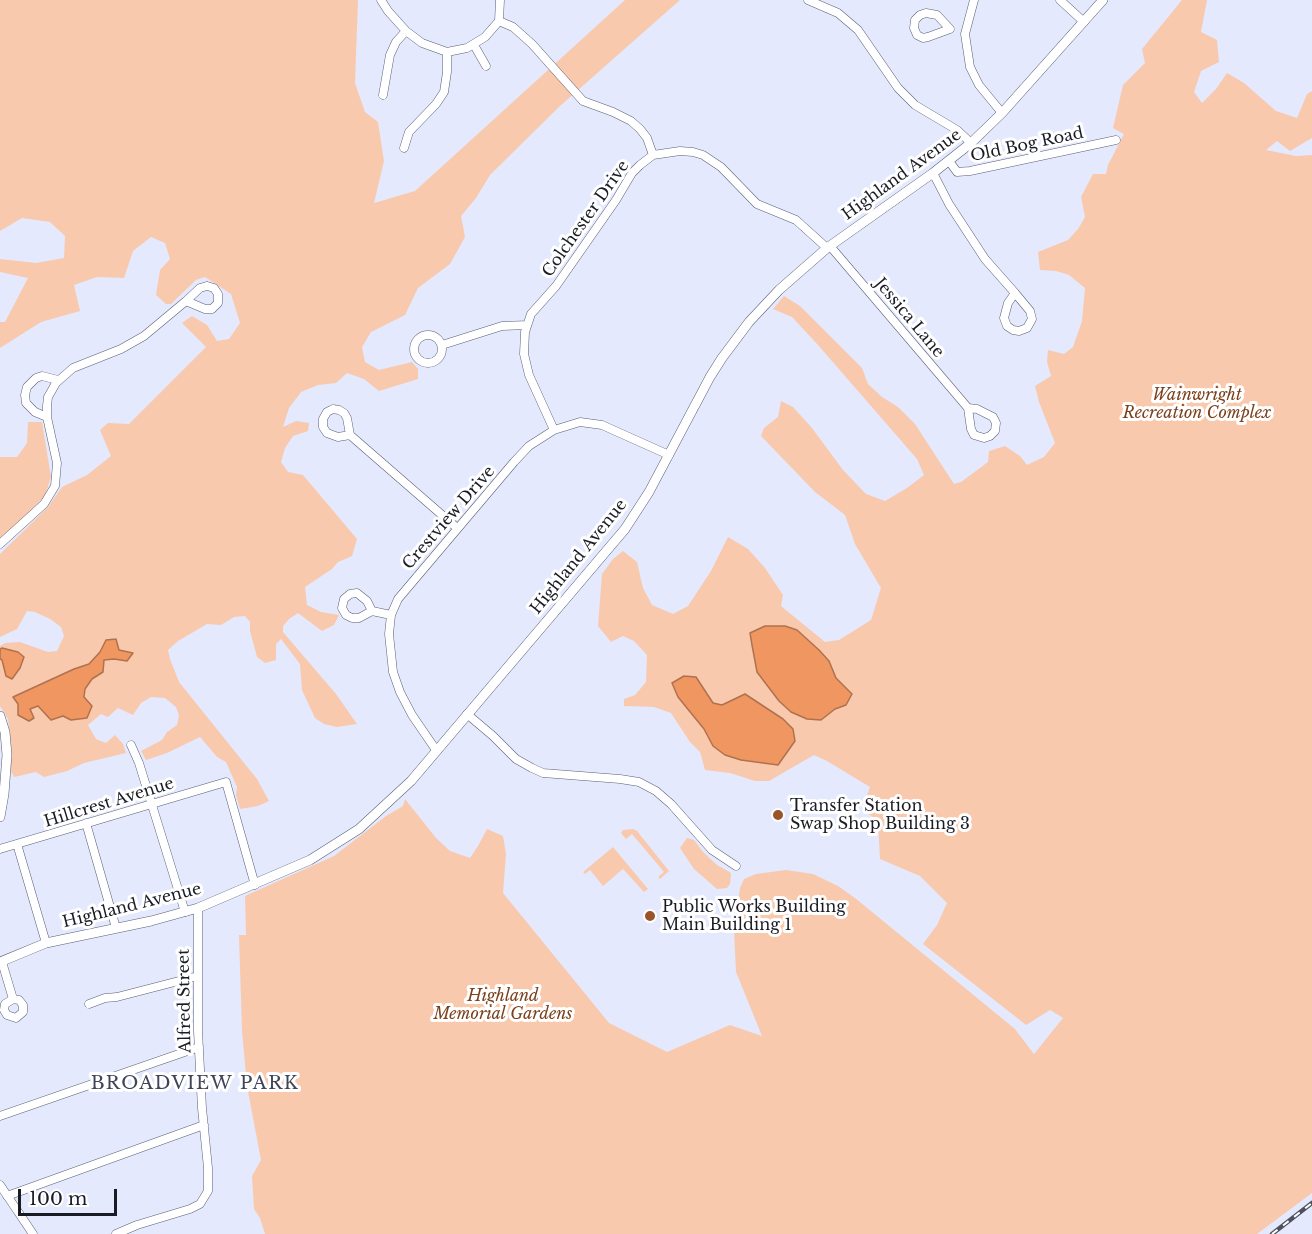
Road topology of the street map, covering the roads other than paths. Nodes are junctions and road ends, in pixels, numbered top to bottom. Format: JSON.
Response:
{"nodes":[{"id":1,"x":381,"y":0,"type":"edge"},
{"id":2,"x":500,"y":0,"type":"edge"},
{"id":3,"x":808,"y":0,"type":"edge"},
{"id":4,"x":974,"y":0,"type":"edge"},
{"id":5,"x":1060,"y":0,"type":"edge"},
{"id":6,"x":1103,"y":0,"type":"edge"},
{"id":7,"x":499,"y":21,"type":"junction"},
{"id":8,"x":1083,"y":22,"type":"junction"},
{"id":9,"x":950,"y":29,"type":"junction"},
{"id":10,"x":406,"y":31,"type":"junction"},
{"id":11,"x":965,"y":34,"type":"junction"},
{"id":12,"x":474,"y":45,"type":"junction"},
{"id":13,"x":447,"y":52,"type":"junction"},
{"id":14,"x":486,"y":66,"type":"dead end"},
{"id":15,"x":383,"y":95,"type":"dead end"},
{"id":16,"x":1002,"y":113,"type":"junction"},
{"id":17,"x":1116,"y":140,"type":"dead end"},
{"id":18,"x":971,"y":143,"type":"junction"},
{"id":19,"x":404,"y":148,"type":"dead end"},
{"id":20,"x":653,"y":155,"type":"junction"},
{"id":21,"x":949,"y":161,"type":"junction"},
{"id":22,"x":933,"y":173,"type":"junction"},
{"id":23,"x":829,"y":247,"type":"junction"},
{"id":24,"x":1015,"y":293,"type":"junction"},
{"id":25,"x":186,"y":301,"type":"dead end"},
{"id":26,"x":527,"y":326,"type":"junction"},
{"id":27,"x":442,"y":345,"type":"dead end"},
{"id":28,"x":58,"y":380,"type":"junction"},
{"id":29,"x":968,"y":408,"type":"dead end"},
{"id":30,"x":47,"y":417,"type":"junction"},
{"id":31,"x":554,"y":430,"type":"junction"},
{"id":32,"x":350,"y":435,"type":"dead end"},
{"id":33,"x":669,"y":455,"type":"junction"},
{"id":34,"x":457,"y":528,"type":"junction"},
{"id":35,"x":0,"y":544,"type":"edge"},
{"id":36,"x":372,"y":611,"type":"dead end"},
{"id":37,"x":391,"y":615,"type":"junction"},
{"id":38,"x":467,"y":714,"type":"junction"},
{"id":39,"x":0,"y":716,"type":"edge"},
{"id":40,"x":131,"y":745,"type":"dead end"},
{"id":41,"x":436,"y":750,"type":"junction"},
{"id":42,"x":152,"y":804,"type":"junction"},
{"id":43,"x":0,"y":817,"type":"edge"},
{"id":44,"x":86,"y":823,"type":"junction"},
{"id":45,"x":17,"y":844,"type":"junction"},
{"id":46,"x":0,"y":849,"type":"edge"},
{"id":47,"x":736,"y":866,"type":"dead end"},
{"id":48,"x":255,"y":885,"type":"junction"},
{"id":49,"x":198,"y":908,"type":"junction"},
{"id":50,"x":185,"y":912,"type":"junction"},
{"id":51,"x":116,"y":928,"type":"junction"},
{"id":52,"x":46,"y":942,"type":"junction"},
{"id":53,"x":1,"y":962,"type":"edge"},
{"id":54,"x":198,"y":976,"type":"junction"},
{"id":55,"x":13,"y":999,"type":"dead end"},
{"id":56,"x":89,"y":1005,"type":"dead end"},
{"id":57,"x":199,"y":1047,"type":"junction"},
{"id":58,"x":0,"y":1116,"type":"edge"},
{"id":59,"x":204,"y":1125,"type":"junction"},
{"id":60,"x":0,"y":1185,"type":"edge"},
{"id":61,"x":7,"y":1196,"type":"junction"},
{"id":62,"x":33,"y":1234,"type":"edge"},
{"id":63,"x":116,"y":1234,"type":"edge"}],
"edges":[{"from":1,"to":10,"type":"street"},
{"from":2,"to":7,"type":"street"},
{"from":3,"to":18,"type":"street"},
{"from":4,"to":11,"type":"street"},
{"from":5,"to":8,"type":"street"},
{"from":6,"to":8,"type":"street","name":"Highland Avenue"},
{"from":7,"to":12,"type":"street"},
{"from":7,"to":20,"type":"street"},
{"from":8,"to":16,"type":"street","name":"Highland Avenue"},
{"from":9,"to":9,"type":"street"},
{"from":9,"to":11,"type":"street"},
{"from":10,"to":13,"type":"street"},
{"from":10,"to":15,"type":"street"},
{"from":11,"to":16,"type":"street"},
{"from":12,"to":13,"type":"street"},
{"from":12,"to":14,"type":"street"},
{"from":13,"to":19,"type":"street"},
{"from":16,"to":18,"type":"street","name":"Highland Avenue"},
{"from":17,"to":21,"type":"street","name":"Old Bog Road"},
{"from":18,"to":21,"type":"street","name":"Highland Avenue"},
{"from":20,"to":23,"type":"street","name":"Colchester Drive"},
{"from":20,"to":26,"type":"street","name":"Colchester Drive"},
{"from":21,"to":22,"type":"street","name":"Highland Avenue"},
{"from":22,"to":23,"type":"street","name":"Highland Avenue"},
{"from":22,"to":24,"type":"street"},
{"from":23,"to":29,"type":"street","name":"Jessica Lane"},
{"from":23,"to":33,"type":"street","name":"Highland Avenue"},
{"from":24,"to":24,"type":"street"},
{"from":25,"to":28,"type":"street"},
{"from":26,"to":27,"type":"street"},
{"from":26,"to":31,"type":"street","name":"Colchester Drive"},
{"from":28,"to":30,"type":"street"},
{"from":28,"to":30,"type":"street"},
{"from":30,"to":35,"type":"street"},
{"from":31,"to":33,"type":"street","name":"Crestview Drive"},
{"from":31,"to":34,"type":"street","name":"Crestview Drive"},
{"from":32,"to":34,"type":"street"},
{"from":33,"to":38,"type":"street","name":"Highland Avenue"},
{"from":34,"to":37,"type":"street","name":"Crestview Drive"},
{"from":36,"to":37,"type":"street"},
{"from":37,"to":41,"type":"street","name":"Crestview Drive"},
{"from":38,"to":41,"type":"street","name":"Highland Avenue"},
{"from":38,"to":47,"type":"street"},
{"from":39,"to":43,"type":"street"},
{"from":40,"to":42,"type":"street"},
{"from":41,"to":48,"type":"street","name":"Highland Avenue"},
{"from":42,"to":44,"type":"street","name":"Hillcrest Avenue"},
{"from":42,"to":48,"type":"street","name":"Hillcrest Avenue"},
{"from":42,"to":50,"type":"street"},
{"from":44,"to":45,"type":"street","name":"Hillcrest Avenue"},
{"from":44,"to":51,"type":"street"},
{"from":45,"to":46,"type":"street","name":"Hillcrest Avenue"},
{"from":45,"to":52,"type":"street"},
{"from":48,"to":49,"type":"street","name":"Highland Avenue"},
{"from":49,"to":50,"type":"street","name":"Highland Avenue"},
{"from":49,"to":54,"type":"street","name":"Alfred Street"},
{"from":50,"to":51,"type":"street","name":"Highland Avenue"},
{"from":51,"to":52,"type":"street","name":"Highland Avenue"},
{"from":52,"to":53,"type":"street","name":"Highland Avenue"},
{"from":53,"to":55,"type":"street"},
{"from":54,"to":56,"type":"street"},
{"from":54,"to":57,"type":"street","name":"Alfred Street"},
{"from":57,"to":58,"type":"street"},
{"from":57,"to":59,"type":"street","name":"Alfred Street"},
{"from":59,"to":61,"type":"street"},
{"from":59,"to":63,"type":"street","name":"Alfred Street"},
{"from":60,"to":61,"type":"street"},
{"from":61,"to":62,"type":"street"}]}
